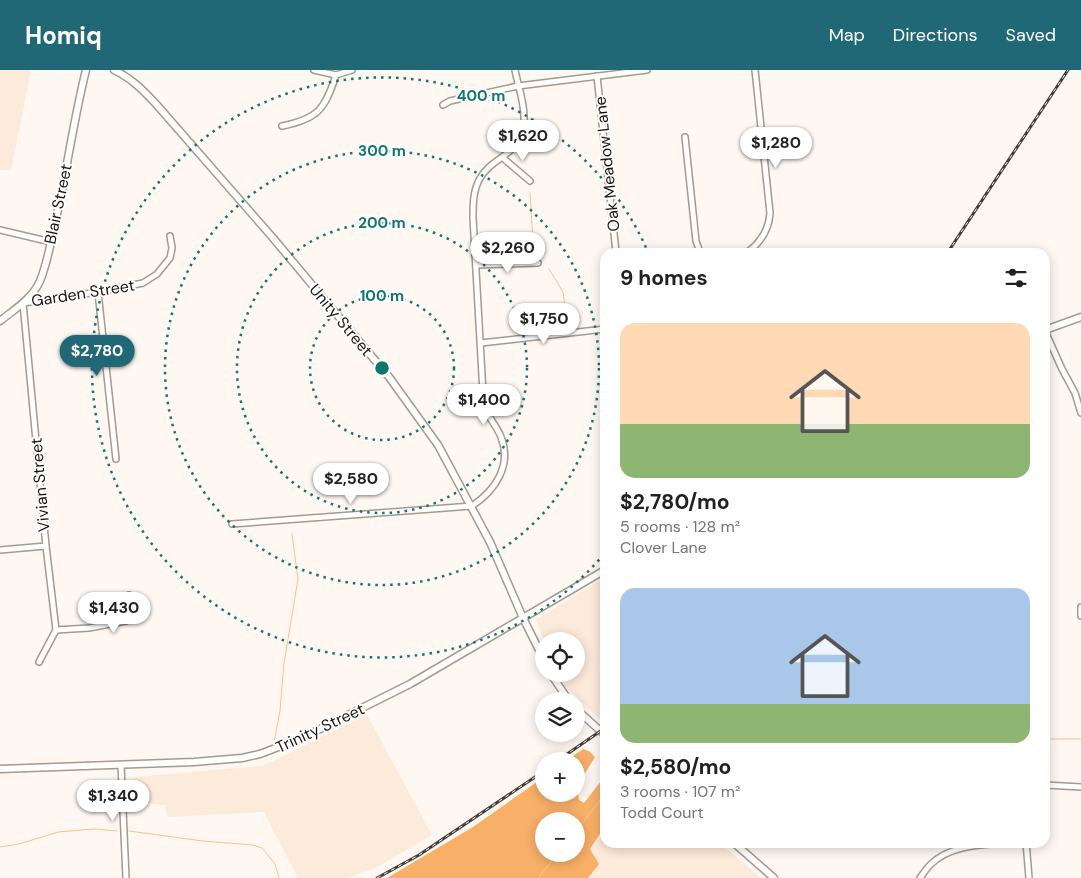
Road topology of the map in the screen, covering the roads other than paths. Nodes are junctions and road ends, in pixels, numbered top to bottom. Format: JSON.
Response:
{"nodes":[{"id":1,"x":86,"y":70,"type":"edge"},
{"id":2,"x":114,"y":70,"type":"edge"},
{"id":3,"x":314,"y":70,"type":"edge"},
{"id":4,"x":352,"y":70,"type":"edge"},
{"id":5,"x":515,"y":70,"type":"edge"},
{"id":6,"x":647,"y":70,"type":"edge"},
{"id":7,"x":755,"y":70,"type":"edge"},
{"id":8,"x":336,"y":75,"type":"junction"},
{"id":9,"x":597,"y":76,"type":"junction"},
{"id":10,"x":518,"y":86,"type":"junction"},
{"id":11,"x":443,"y":104,"type":"dead end"},
{"id":12,"x":282,"y":126,"type":"dead end"},
{"id":13,"x":685,"y":137,"type":"dead end"},
{"id":14,"x":503,"y":158,"type":"junction"},
{"id":15,"x":530,"y":181,"type":"dead end"},
{"id":16,"x":0,"y":230,"type":"edge"},
{"id":17,"x":170,"y":236,"type":"dead end"},
{"id":18,"x":51,"y":242,"type":"junction"},
{"id":19,"x":616,"y":248,"type":"edge"},
{"id":20,"x":699,"y":248,"type":"edge"},
{"id":21,"x":752,"y":248,"type":"edge"},
{"id":22,"x":538,"y":263,"type":"dead end"},
{"id":23,"x":476,"y":265,"type":"junction"},
{"id":24,"x":98,"y":292,"type":"junction"},
{"id":25,"x":23,"y":303,"type":"junction"},
{"id":26,"x":1081,"y":317,"type":"edge"},
{"id":27,"x":0,"y":322,"type":"edge"},
{"id":28,"x":1050,"y":328,"type":"edge"},
{"id":29,"x":600,"y":330,"type":"edge"},
{"id":30,"x":1050,"y":341,"type":"edge"},
{"id":31,"x":481,"y":343,"type":"junction"},
{"id":32,"x":1080,"y":405,"type":"edge"},
{"id":33,"x":1081,"y":413,"type":"edge"},
{"id":34,"x":116,"y":459,"type":"dead end"},
{"id":35,"x":472,"y":506,"type":"junction"},
{"id":36,"x":232,"y":524,"type":"dead end"},
{"id":37,"x":46,"y":546,"type":"junction"},
{"id":38,"x":0,"y":550,"type":"edge"},
{"id":39,"x":600,"y":573,"type":"edge"},
{"id":40,"x":129,"y":595,"type":"dead end"},
{"id":41,"x":1081,"y":607,"type":"edge"},
{"id":42,"x":1081,"y":616,"type":"edge"},
{"id":43,"x":523,"y":618,"type":"junction"},
{"id":44,"x":56,"y":630,"type":"junction"},
{"id":45,"x":535,"y":642,"type":"edge"},
{"id":46,"x":39,"y":662,"type":"dead end"},
{"id":47,"x":585,"y":717,"type":"edge"},
{"id":48,"x":600,"y":731,"type":"edge"},
{"id":49,"x":121,"y":765,"type":"junction"},
{"id":50,"x":0,"y":770,"type":"edge"},
{"id":51,"x":1050,"y":785,"type":"edge"},
{"id":52,"x":1081,"y":787,"type":"edge"},
{"id":53,"x":739,"y":848,"type":"edge"},
{"id":54,"x":970,"y":848,"type":"edge"},
{"id":55,"x":1026,"y":848,"type":"edge"},
{"id":56,"x":126,"y":878,"type":"edge"},
{"id":57,"x":774,"y":878,"type":"edge"},
{"id":58,"x":920,"y":878,"type":"edge"},
{"id":59,"x":1029,"y":878,"type":"edge"}],
"edges":[{"from":1,"to":18,"type":"street","name":"Blair Street"},
{"from":2,"to":35,"type":"street","name":"Unity Street"},
{"from":3,"to":8,"type":"street"},
{"from":4,"to":8,"type":"street"},
{"from":5,"to":10,"type":"street"},
{"from":6,"to":9,"type":"street"},
{"from":7,"to":21,"type":"street"},
{"from":8,"to":12,"type":"street"},
{"from":9,"to":10,"type":"street"},
{"from":9,"to":19,"type":"street","name":"Oak Meadow Lane"},
{"from":10,"to":11,"type":"street"},
{"from":10,"to":14,"type":"street"},
{"from":13,"to":20,"type":"street"},
{"from":14,"to":15,"type":"street"},
{"from":14,"to":23,"type":"street"},
{"from":16,"to":18,"type":"street"},
{"from":17,"to":24,"type":"street","name":"Garden Street"},
{"from":18,"to":25,"type":"street","name":"Blair Street"},
{"from":22,"to":23,"type":"street"},
{"from":23,"to":31,"type":"street"},
{"from":24,"to":25,"type":"street","name":"Garden Street"},
{"from":24,"to":34,"type":"street"},
{"from":25,"to":27,"type":"street","name":"Blair Street"},
{"from":25,"to":37,"type":"street","name":"Vivian Street"},
{"from":26,"to":28,"type":"street"},
{"from":29,"to":31,"type":"street"},
{"from":30,"to":32,"type":"street"},
{"from":31,"to":35,"type":"street"},
{"from":32,"to":33,"type":"street"},
{"from":35,"to":36,"type":"street"},
{"from":35,"to":43,"type":"street","name":"Unity Street"},
{"from":37,"to":38,"type":"street"},
{"from":37,"to":44,"type":"street","name":"Vivian Street"},
{"from":39,"to":43,"type":"street","name":"Trinity Street"},
{"from":40,"to":44,"type":"street"},
{"from":41,"to":42,"type":"street"},
{"from":43,"to":45,"type":"street","name":"Unity Street"},
{"from":43,"to":49,"type":"street","name":"Trinity Street"},
{"from":44,"to":46,"type":"street"},
{"from":47,"to":48,"type":"street"},
{"from":49,"to":50,"type":"street","name":"Trinity Street"},
{"from":49,"to":56,"type":"street"},
{"from":51,"to":52,"type":"street"},
{"from":53,"to":57,"type":"street"},
{"from":54,"to":58,"type":"street"},
{"from":55,"to":59,"type":"street"}]}
